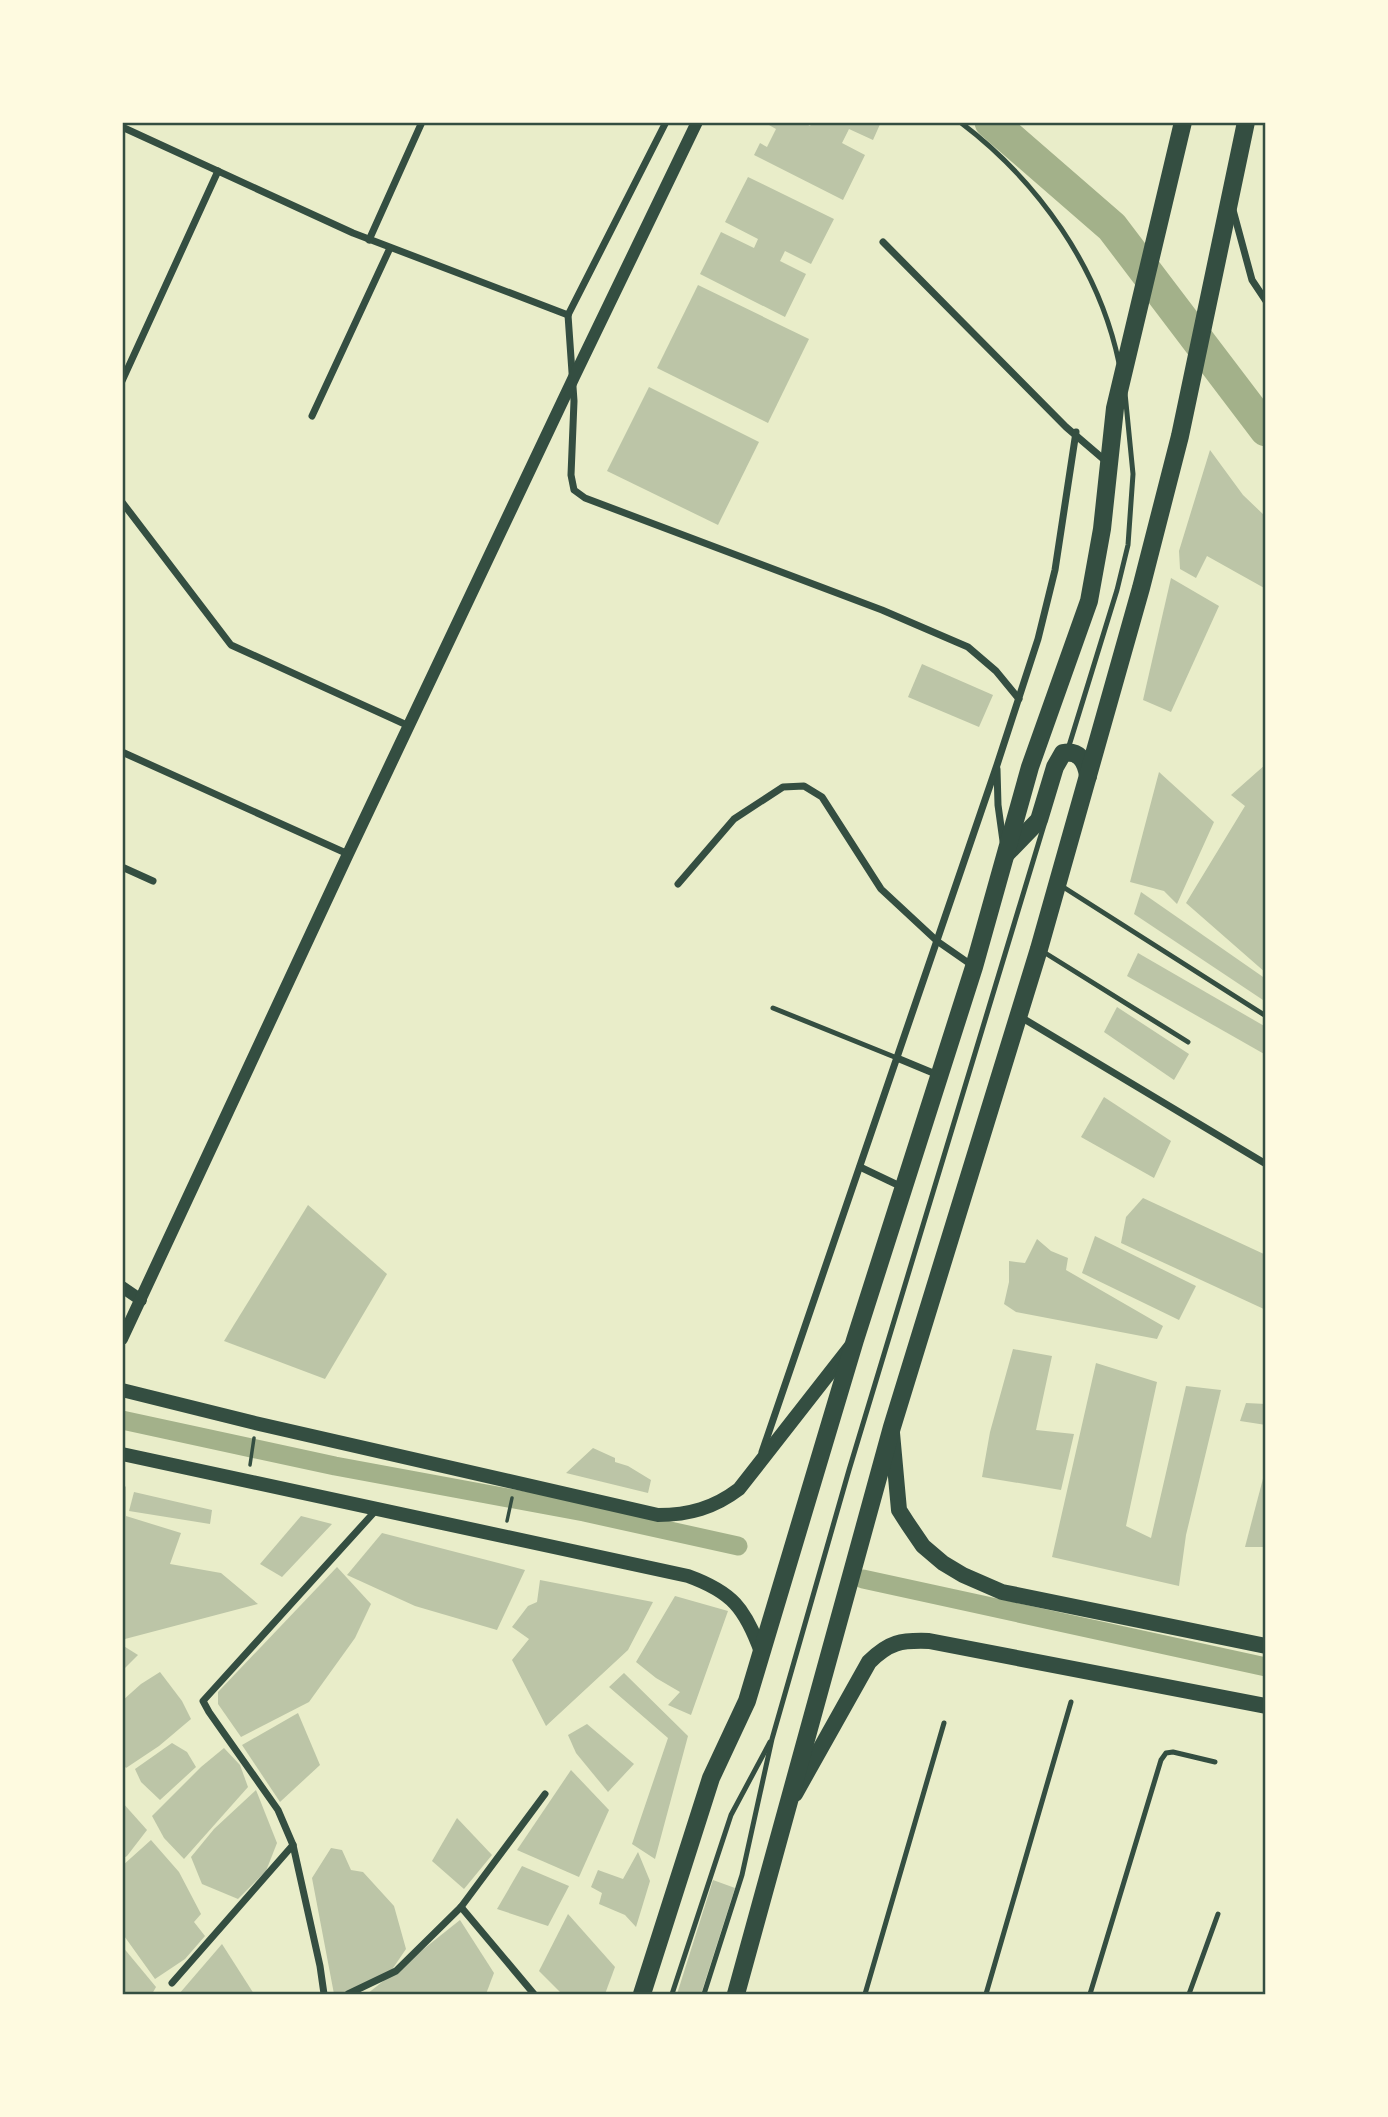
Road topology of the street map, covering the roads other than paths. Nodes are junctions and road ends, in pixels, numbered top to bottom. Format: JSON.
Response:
{"nodes":[{"id":1,"x":422,"y":122,"type":"edge"},
{"id":2,"x":666,"y":122,"type":"edge"},
{"id":3,"x":697,"y":122,"type":"edge"},
{"id":4,"x":960,"y":122,"type":"edge"},
{"id":5,"x":1183,"y":122,"type":"edge"},
{"id":6,"x":1245,"y":122,"type":"edge"},
{"id":7,"x":122,"y":127,"type":"edge"},
{"id":8,"x":218,"y":171,"type":"junction"},
{"id":9,"x":1229,"y":208,"type":"junction"},
{"id":10,"x":369,"y":240,"type":"junction"},
{"id":11,"x":883,"y":242,"type":"dead end"},
{"id":12,"x":390,"y":248,"type":"junction"},
{"id":13,"x":1265,"y":301,"type":"edge"},
{"id":14,"x":568,"y":315,"type":"junction"},
{"id":15,"x":574,"y":377,"type":"junction"},
{"id":16,"x":122,"y":381,"type":"edge"},
{"id":17,"x":312,"y":415,"type":"dead end"},
{"id":18,"x":1076,"y":432,"type":"junction"},
{"id":19,"x":1109,"y":464,"type":"junction"},
{"id":20,"x":122,"y":502,"type":"edge"},
{"id":21,"x":1019,"y":699,"type":"junction"},
{"id":22,"x":409,"y":726,"type":"junction"},
{"id":23,"x":122,"y":752,"type":"edge"},
{"id":24,"x":997,"y":765,"type":"junction"},
{"id":25,"x":1088,"y":776,"type":"junction"},
{"id":26,"x":348,"y":854,"type":"junction"},
{"id":27,"x":1005,"y":856,"type":"junction"},
{"id":28,"x":122,"y":867,"type":"edge"},
{"id":29,"x":153,"y":881,"type":"dead end"},
{"id":30,"x":1057,"y":883,"type":"junction"},
{"id":31,"x":678,"y":884,"type":"dead end"},
{"id":32,"x":937,"y":941,"type":"junction"},
{"id":33,"x":1039,"y":949,"type":"junction"},
{"id":34,"x":974,"y":967,"type":"junction"},
{"id":35,"x":773,"y":1008,"type":"dead end"},
{"id":36,"x":1018,"y":1015,"type":"junction"},
{"id":37,"x":1265,"y":1016,"type":"edge"},
{"id":38,"x":1188,"y":1042,"type":"dead end"},
{"id":39,"x":897,"y":1058,"type":"junction"},
{"id":40,"x":939,"y":1075,"type":"junction"},
{"id":41,"x":1265,"y":1164,"type":"edge"},
{"id":42,"x":860,"y":1167,"type":"junction"},
{"id":43,"x":903,"y":1187,"type":"junction"},
{"id":44,"x":122,"y":1287,"type":"edge"},
{"id":45,"x":141,"y":1300,"type":"junction"},
{"id":46,"x":122,"y":1339,"type":"edge"},
{"id":47,"x":855,"y":1340,"type":"junction"},
{"id":48,"x":122,"y":1390,"type":"edge"},
{"id":49,"x":892,"y":1427,"type":"junction"},
{"id":50,"x":122,"y":1454,"type":"edge"},
{"id":51,"x":756,"y":1469,"type":"junction"},
{"id":52,"x":378,"y":1508,"type":"junction"},
{"id":53,"x":758,"y":1646,"type":"junction"},
{"id":54,"x":1265,"y":1646,"type":"edge"},
{"id":55,"x":1072,"y":1702,"type":"dead end"},
{"id":56,"x":1265,"y":1706,"type":"edge"},
{"id":57,"x":944,"y":1723,"type":"dead end"},
{"id":58,"x":772,"y":1739,"type":"junction"},
{"id":59,"x":1215,"y":1762,"type":"dead end"},
{"id":60,"x":705,"y":1777,"type":"dead end"},
{"id":61,"x":545,"y":1794,"type":"dead end"},
{"id":62,"x":786,"y":1812,"type":"junction"},
{"id":63,"x":293,"y":1845,"type":"junction"},
{"id":64,"x":666,"y":1895,"type":"dead end"},
{"id":65,"x":461,"y":1907,"type":"junction"},
{"id":66,"x":1218,"y":1914,"type":"dead end"},
{"id":67,"x":172,"y":1983,"type":"dead end"},
{"id":68,"x":324,"y":1994,"type":"edge"},
{"id":69,"x":348,"y":1994,"type":"edge"},
{"id":70,"x":534,"y":1994,"type":"edge"},
{"id":71,"x":642,"y":1994,"type":"edge"},
{"id":72,"x":672,"y":1994,"type":"edge"},
{"id":73,"x":704,"y":1994,"type":"edge"},
{"id":74,"x":736,"y":1994,"type":"edge"},
{"id":75,"x":865,"y":1994,"type":"edge"},
{"id":76,"x":986,"y":1994,"type":"edge"},
{"id":77,"x":1090,"y":1994,"type":"edge"},
{"id":78,"x":1189,"y":1994,"type":"edge"}],
"edges":[{"from":1,"to":10,"type":"street"},
{"from":2,"to":14,"type":"street"},
{"from":3,"to":15,"type":"street"},
{"from":4,"to":58,"type":"lane"},
{"from":5,"to":19,"type":"highway"},
{"from":6,"to":9,"type":"highway"},
{"from":7,"to":8,"type":"street"},
{"from":8,"to":10,"type":"street"},
{"from":8,"to":16,"type":"street"},
{"from":9,"to":13,"type":"street"},
{"from":9,"to":25,"type":"highway"},
{"from":10,"to":12,"type":"street"},
{"from":11,"to":18,"type":"street"},
{"from":12,"to":14,"type":"street"},
{"from":12,"to":17,"type":"street"},
{"from":14,"to":15,"type":"street"},
{"from":15,"to":21,"type":"street"},
{"from":15,"to":22,"type":"street"},
{"from":18,"to":19,"type":"street"},
{"from":18,"to":21,"type":"street"},
{"from":19,"to":27,"type":"highway"},
{"from":20,"to":22,"type":"street"},
{"from":21,"to":24,"type":"street"},
{"from":22,"to":26,"type":"street"},
{"from":23,"to":26,"type":"street"},
{"from":24,"to":27,"type":"street"},
{"from":24,"to":32,"type":"street"},
{"from":25,"to":27,"type":"highway"},
{"from":25,"to":30,"type":"highway"},
{"from":26,"to":45,"type":"street"},
{"from":27,"to":34,"type":"highway"},
{"from":28,"to":29,"type":"street"},
{"from":30,"to":33,"type":"highway"},
{"from":30,"to":37,"type":"lane"},
{"from":31,"to":32,"type":"street"},
{"from":32,"to":34,"type":"street"},
{"from":32,"to":39,"type":"street"},
{"from":33,"to":36,"type":"highway"},
{"from":33,"to":38,"type":"lane"},
{"from":34,"to":40,"type":"highway"},
{"from":35,"to":39,"type":"lane"},
{"from":36,"to":41,"type":"street"},
{"from":36,"to":49,"type":"highway"},
{"from":39,"to":40,"type":"street"},
{"from":39,"to":42,"type":"street"},
{"from":40,"to":43,"type":"highway"},
{"from":42,"to":43,"type":"street"},
{"from":42,"to":51,"type":"street"},
{"from":43,"to":47,"type":"highway"},
{"from":44,"to":45,"type":"street"},
{"from":45,"to":46,"type":"street"},
{"from":47,"to":51,"type":"main road"},
{"from":47,"to":53,"type":"highway"},
{"from":48,"to":51,"type":"main road"},
{"from":49,"to":54,"type":"main road"},
{"from":49,"to":62,"type":"highway"},
{"from":50,"to":52,"type":"main road"},
{"from":52,"to":53,"type":"main road"},
{"from":52,"to":63,"type":"street"},
{"from":53,"to":71,"type":"highway"},
{"from":55,"to":76,"type":"lane"},
{"from":56,"to":62,"type":"main road"},
{"from":57,"to":75,"type":"lane"},
{"from":58,"to":72,"type":"lane"},
{"from":58,"to":73,"type":"lane"},
{"from":59,"to":77,"type":"lane"},
{"from":60,"to":64,"type":"lane"},
{"from":61,"to":65,"type":"street"},
{"from":62,"to":74,"type":"highway"},
{"from":63,"to":67,"type":"street"},
{"from":63,"to":68,"type":"street"},
{"from":65,"to":69,"type":"street"},
{"from":65,"to":70,"type":"street"},
{"from":66,"to":78,"type":"lane"}]}
